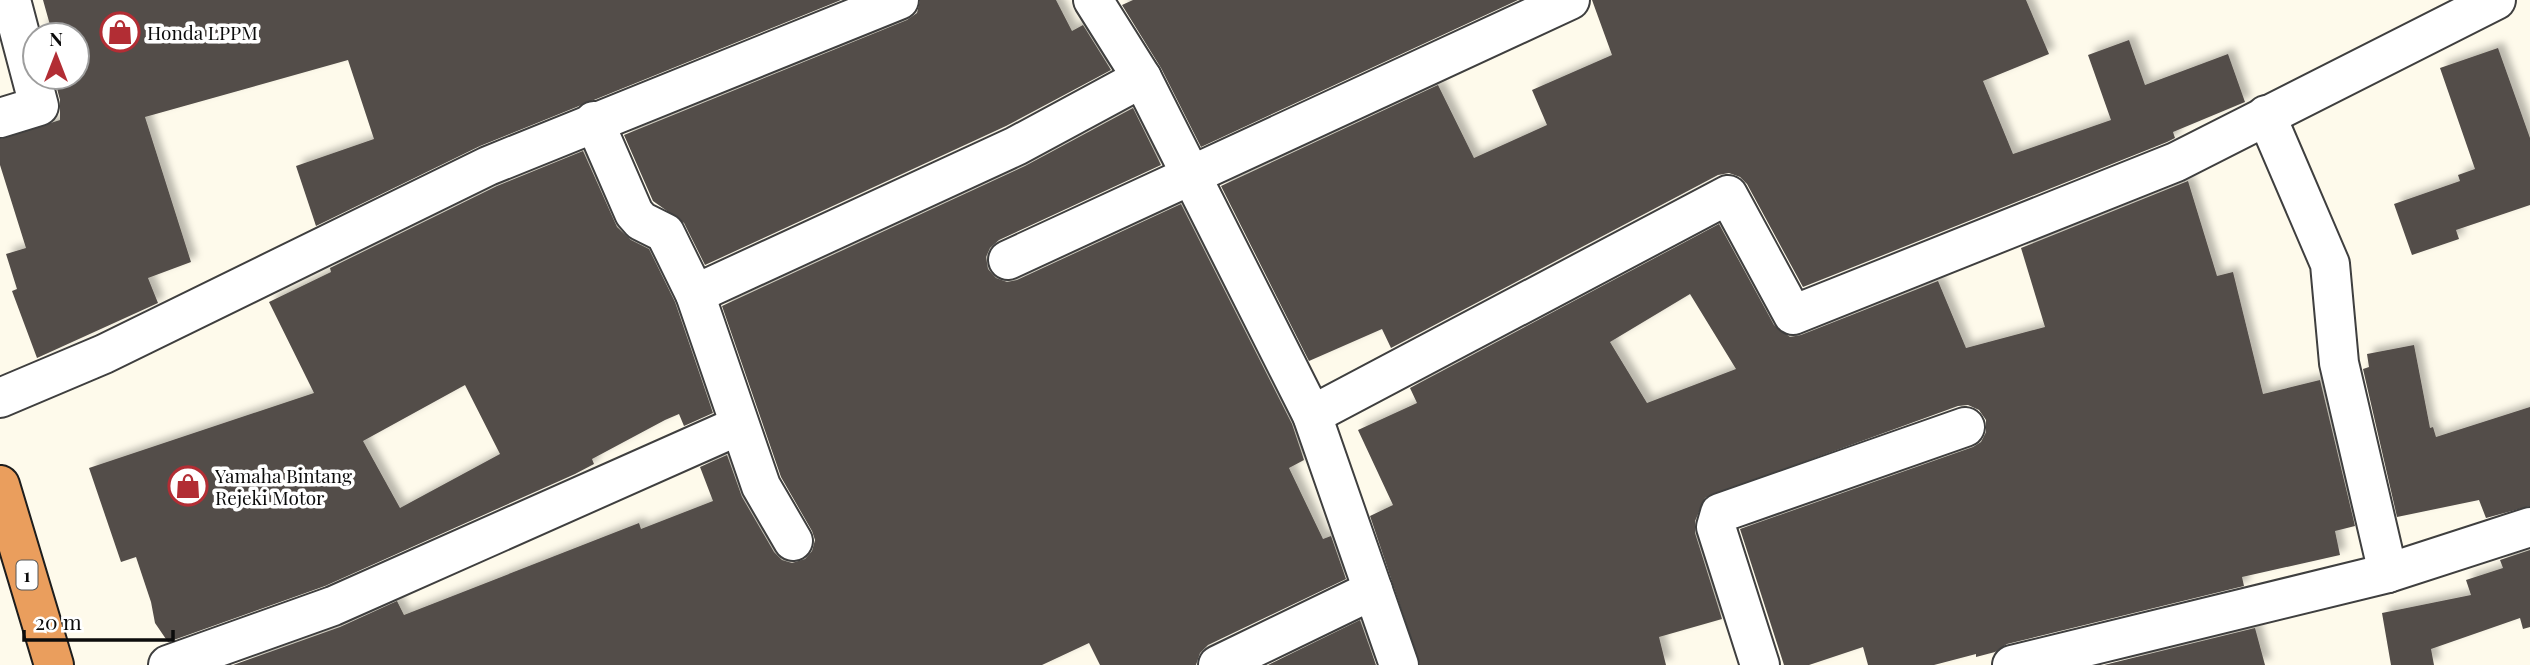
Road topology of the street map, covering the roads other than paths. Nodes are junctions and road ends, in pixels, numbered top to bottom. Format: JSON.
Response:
{"nodes":[{"id":1,"x":11,"y":0,"type":"edge"},
{"id":2,"x":899,"y":0,"type":"edge"},
{"id":3,"x":1093,"y":0,"type":"edge"},
{"id":4,"x":1570,"y":0,"type":"edge"},
{"id":5,"x":2496,"y":0,"type":"edge"},
{"id":6,"x":1142,"y":78,"type":"junction"},
{"id":7,"x":2266,"y":116,"type":"junction"},
{"id":8,"x":0,"y":118,"type":"edge"},
{"id":9,"x":594,"y":121,"type":"junction"},
{"id":10,"x":1193,"y":176,"type":"junction"},
{"id":11,"x":1008,"y":260,"type":"dead end"},
{"id":12,"x":695,"y":294,"type":"junction"},
{"id":13,"x":0,"y":398,"type":"edge"},
{"id":14,"x":1312,"y":415,"type":"junction"},
{"id":15,"x":738,"y":426,"type":"junction"},
{"id":16,"x":1965,"y":427,"type":"dead end"},
{"id":17,"x":0,"y":485,"type":"edge"},
{"id":18,"x":2530,"y":527,"type":"edge"},
{"id":19,"x":793,"y":541,"type":"dead end"},
{"id":20,"x":2388,"y":573,"type":"junction"},
{"id":21,"x":1373,"y":590,"type":"junction"},
{"id":22,"x":54,"y":665,"type":"edge"},
{"id":23,"x":168,"y":665,"type":"edge"},
{"id":24,"x":1218,"y":665,"type":"edge"},
{"id":25,"x":1399,"y":665,"type":"edge"},
{"id":26,"x":1760,"y":665,"type":"edge"},
{"id":27,"x":2012,"y":665,"type":"edge"}],
"edges":[{"from":1,"to":8,"type":"street"},
{"from":2,"to":9,"type":"street"},
{"from":3,"to":6,"type":"street"},
{"from":4,"to":10,"type":"street"},
{"from":5,"to":7,"type":"street"},
{"from":6,"to":10,"type":"street"},
{"from":6,"to":12,"type":"street"},
{"from":7,"to":14,"type":"street"},
{"from":7,"to":20,"type":"street"},
{"from":9,"to":12,"type":"street"},
{"from":9,"to":13,"type":"street"},
{"from":10,"to":11,"type":"street"},
{"from":10,"to":14,"type":"street"},
{"from":12,"to":15,"type":"street"},
{"from":14,"to":21,"type":"street"},
{"from":15,"to":19,"type":"street"},
{"from":15,"to":23,"type":"street"},
{"from":16,"to":26,"type":"street"},
{"from":17,"to":22,"type":"highway","number":"1"},
{"from":18,"to":20,"type":"street"},
{"from":20,"to":27,"type":"street"},
{"from":21,"to":24,"type":"street"},
{"from":21,"to":25,"type":"street"}]}
